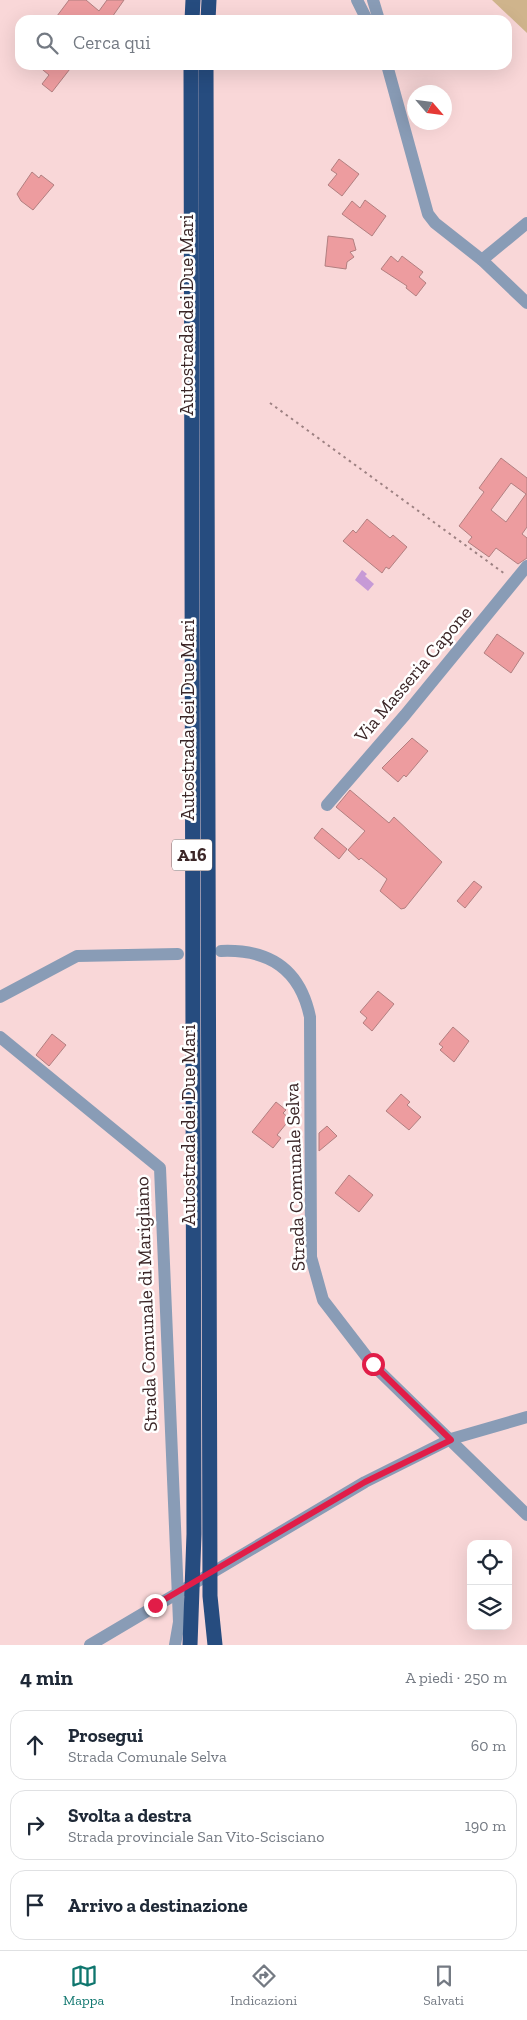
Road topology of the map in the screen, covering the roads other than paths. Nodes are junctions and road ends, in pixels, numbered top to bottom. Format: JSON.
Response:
{"nodes":[{"id":1,"x":193,"y":0,"type":"edge"},
{"id":2,"x":209,"y":0,"type":"edge"},
{"id":3,"x":357,"y":0,"type":"edge"},
{"id":4,"x":373,"y":0,"type":"edge"},
{"id":5,"x":192,"y":15,"type":"edge"},
{"id":6,"x":208,"y":15,"type":"edge"},
{"id":7,"x":364,"y":15,"type":"edge"},
{"id":8,"x":378,"y":15,"type":"edge"},
{"id":9,"x":191,"y":70,"type":"edge"},
{"id":10,"x":206,"y":70,"type":"edge"},
{"id":11,"x":388,"y":70,"type":"edge"},
{"id":12,"x":527,"y":223,"type":"edge"},
{"id":13,"x":482,"y":260,"type":"junction"},
{"id":14,"x":527,"y":303,"type":"edge"},
{"id":15,"x":527,"y":566,"type":"edge"},
{"id":16,"x":327,"y":805,"type":"dead end"},
{"id":17,"x":221,"y":951,"type":"dead end"},
{"id":18,"x":178,"y":954,"type":"dead end"},
{"id":19,"x":0,"y":997,"type":"edge"},
{"id":20,"x":0,"y":1037,"type":"edge"},
{"id":21,"x":527,"y":1417,"type":"edge"},
{"id":22,"x":451,"y":1440,"type":"junction"},
{"id":23,"x":527,"y":1515,"type":"edge"},
{"id":24,"x":90,"y":1645,"type":"edge"},
{"id":25,"x":175,"y":1645,"type":"edge"},
{"id":26,"x":190,"y":1645,"type":"edge"},
{"id":27,"x":215,"y":1645,"type":"edge"}],
"edges":[{"from":1,"to":5,"type":"highway"},
{"from":2,"to":6,"type":"highway"},
{"from":3,"to":7,"type":"street"},
{"from":4,"to":8,"type":"street"},
{"from":9,"to":26,"type":"highway","name":"Autostrada dei Due Mari","number":"A16"},
{"from":10,"to":27,"type":"highway","name":"Autostrada dei Due Mari","number":"A16"},
{"from":11,"to":13,"type":"street"},
{"from":12,"to":13,"type":"street"},
{"from":13,"to":14,"type":"street"},
{"from":15,"to":16,"type":"street","name":"Via Masseria Capone"},
{"from":17,"to":22,"type":"street","name":"Strada Comunale Selva"},
{"from":18,"to":19,"type":"street"},
{"from":20,"to":25,"type":"street","name":"Strada Comunale di Marigliano"},
{"from":21,"to":22,"type":"street"},
{"from":22,"to":23,"type":"street","name":"Strada Comunale Selva"},
{"from":22,"to":24,"type":"street"}]}
